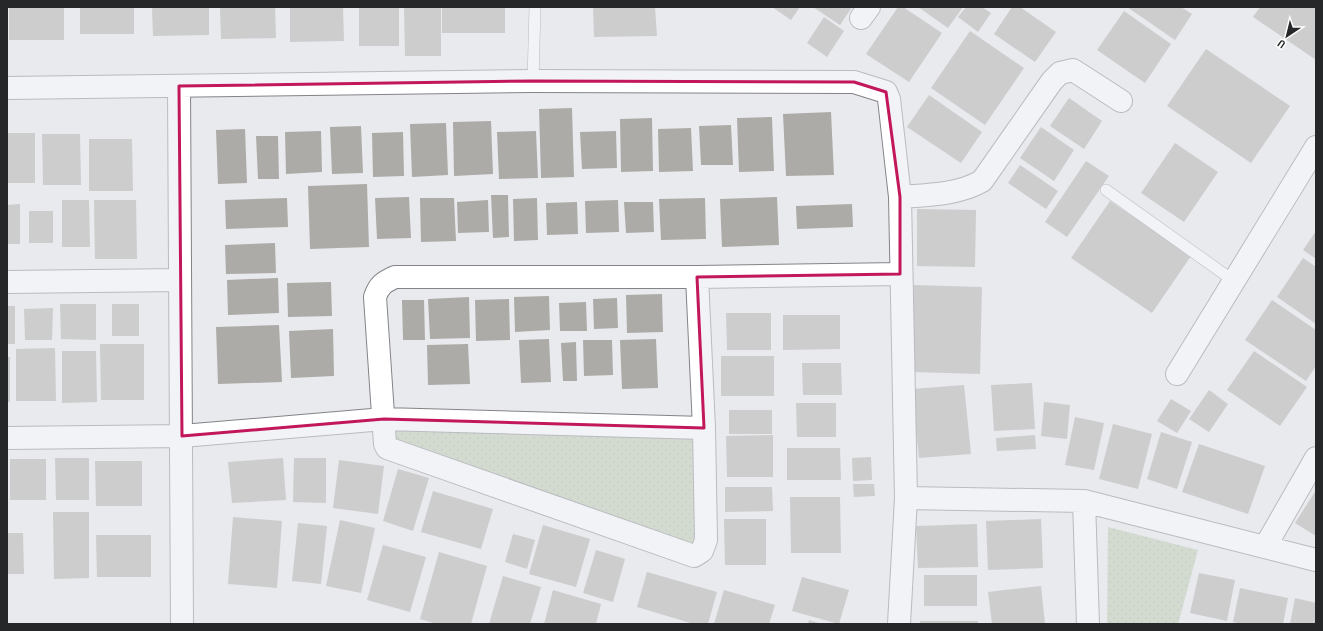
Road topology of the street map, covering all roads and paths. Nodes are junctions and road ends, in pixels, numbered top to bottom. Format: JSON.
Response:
{"nodes":[{"id":1,"x":535,"y":7,"type":"edge"},
{"id":2,"x":533,"y":81,"type":"junction"},
{"id":3,"x":179,"y":86,"type":"junction"},
{"id":4,"x":7,"y":88,"type":"edge"},
{"id":5,"x":1121,"y":101,"type":"dead end"},
{"id":6,"x":1316,"y":147,"type":"edge"},
{"id":7,"x":1106,"y":190,"type":"dead end"},
{"id":8,"x":900,"y":197,"type":"junction"},
{"id":9,"x":900,"y":274,"type":"junction"},
{"id":10,"x":697,"y":278,"type":"junction"},
{"id":11,"x":179,"y":280,"type":"junction"},
{"id":12,"x":1234,"y":281,"type":"junction"},
{"id":13,"x":7,"y":282,"type":"edge"},
{"id":14,"x":1177,"y":374,"type":"dead end"},
{"id":15,"x":384,"y":419,"type":"junction"},
{"id":16,"x":704,"y":428,"type":"junction"},
{"id":17,"x":182,"y":436,"type":"junction"},
{"id":18,"x":7,"y":438,"type":"edge"},
{"id":19,"x":1316,"y":458,"type":"edge"},
{"id":20,"x":906,"y":498,"type":"junction"},
{"id":21,"x":1084,"y":501,"type":"junction"},
{"id":22,"x":1265,"y":547,"type":"junction"},
{"id":23,"x":1316,"y":560,"type":"edge"},
{"id":24,"x":182,"y":624,"type":"edge"},
{"id":25,"x":899,"y":624,"type":"edge"},
{"id":26,"x":1088,"y":624,"type":"edge"}],
"edges":[{"from":1,"to":2,"type":"lane"},
{"from":2,"to":3,"type":"street"},
{"from":2,"to":8,"type":"street"},
{"from":3,"to":4,"type":"street"},
{"from":3,"to":11,"type":"street"},
{"from":5,"to":8,"type":"street"},
{"from":6,"to":12,"type":"street"},
{"from":7,"to":12,"type":"lane"},
{"from":8,"to":9,"type":"street"},
{"from":9,"to":10,"type":"street"},
{"from":9,"to":20,"type":"street"},
{"from":10,"to":15,"type":"street"},
{"from":10,"to":16,"type":"street"},
{"from":11,"to":13,"type":"street"},
{"from":11,"to":17,"type":"street"},
{"from":12,"to":14,"type":"street"},
{"from":15,"to":16,"type":"street"},
{"from":15,"to":16,"type":"street"},
{"from":15,"to":17,"type":"street"},
{"from":17,"to":18,"type":"street"},
{"from":17,"to":24,"type":"street"},
{"from":19,"to":22,"type":"street"},
{"from":20,"to":21,"type":"street"},
{"from":20,"to":25,"type":"street"},
{"from":21,"to":22,"type":"street"},
{"from":21,"to":26,"type":"street"},
{"from":22,"to":23,"type":"street"}]}
